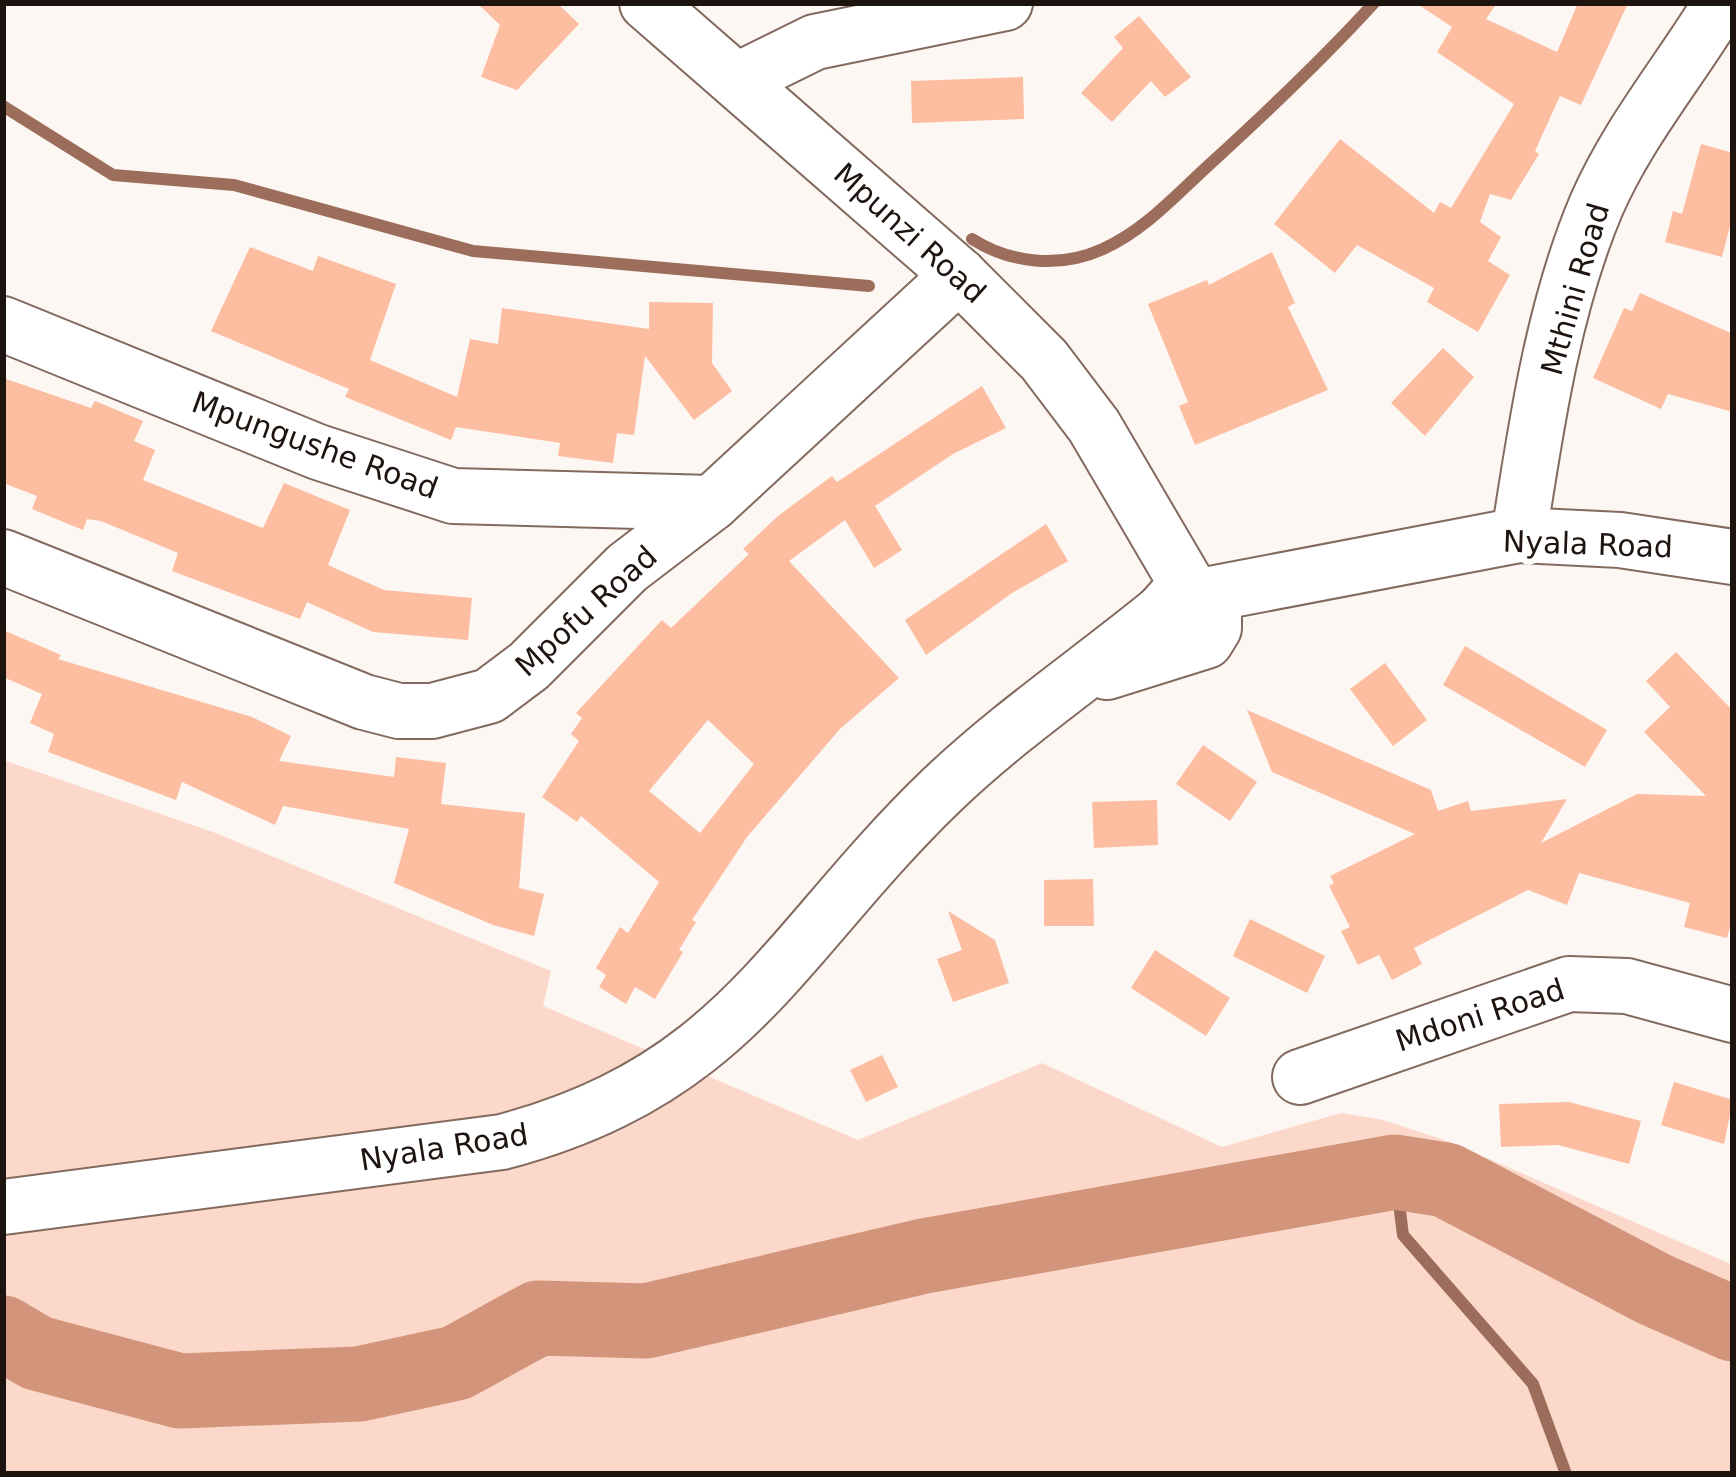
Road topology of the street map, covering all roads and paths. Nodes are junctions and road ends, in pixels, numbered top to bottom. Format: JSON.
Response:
{"nodes":[{"id":1,"x":647,"y":3,"type":"edge"},
{"id":2,"x":1005,"y":3,"type":"edge"},
{"id":3,"x":1721,"y":3,"type":"edge"},
{"id":4,"x":1711,"y":61,"type":"edge"},
{"id":5,"x":738,"y":80,"type":"junction"},
{"id":6,"x":959,"y":275,"type":"junction"},
{"id":7,"x":3,"y":324,"type":"edge"},
{"id":8,"x":712,"y":503,"type":"junction"},
{"id":9,"x":1519,"y":536,"type":"junction"},
{"id":10,"x":3,"y":557,"type":"edge"},
{"id":11,"x":1733,"y":557,"type":"edge"},
{"id":12,"x":1186,"y":613,"type":"junction"},
{"id":13,"x":1733,"y":1015,"type":"edge"},
{"id":14,"x":1300,"y":1077,"type":"dead end"},
{"id":15,"x":3,"y":1207,"type":"edge"}],
"edges":[{"from":1,"to":5,"type":"street","name":"Mpunzi Road"},
{"from":2,"to":5,"type":"street"},
{"from":3,"to":4,"type":"street","name":"Mthini Road"},
{"from":4,"to":9,"type":"street","name":"Mthini Road"},
{"from":5,"to":6,"type":"street","name":"Mpunzi Road"},
{"from":6,"to":8,"type":"street","name":"Mpofu Road"},
{"from":6,"to":12,"type":"street","name":"Mpunzi Road"},
{"from":7,"to":8,"type":"street","name":"Mpungushe Road"},
{"from":8,"to":10,"type":"street","name":"Mpofu Road"},
{"from":9,"to":11,"type":"street","name":"Nyala Road"},
{"from":9,"to":12,"type":"street","name":"Nyala Road"},
{"from":12,"to":15,"type":"street","name":"Nyala Road"},
{"from":13,"to":14,"type":"street","name":"Mdoni Road"}]}
